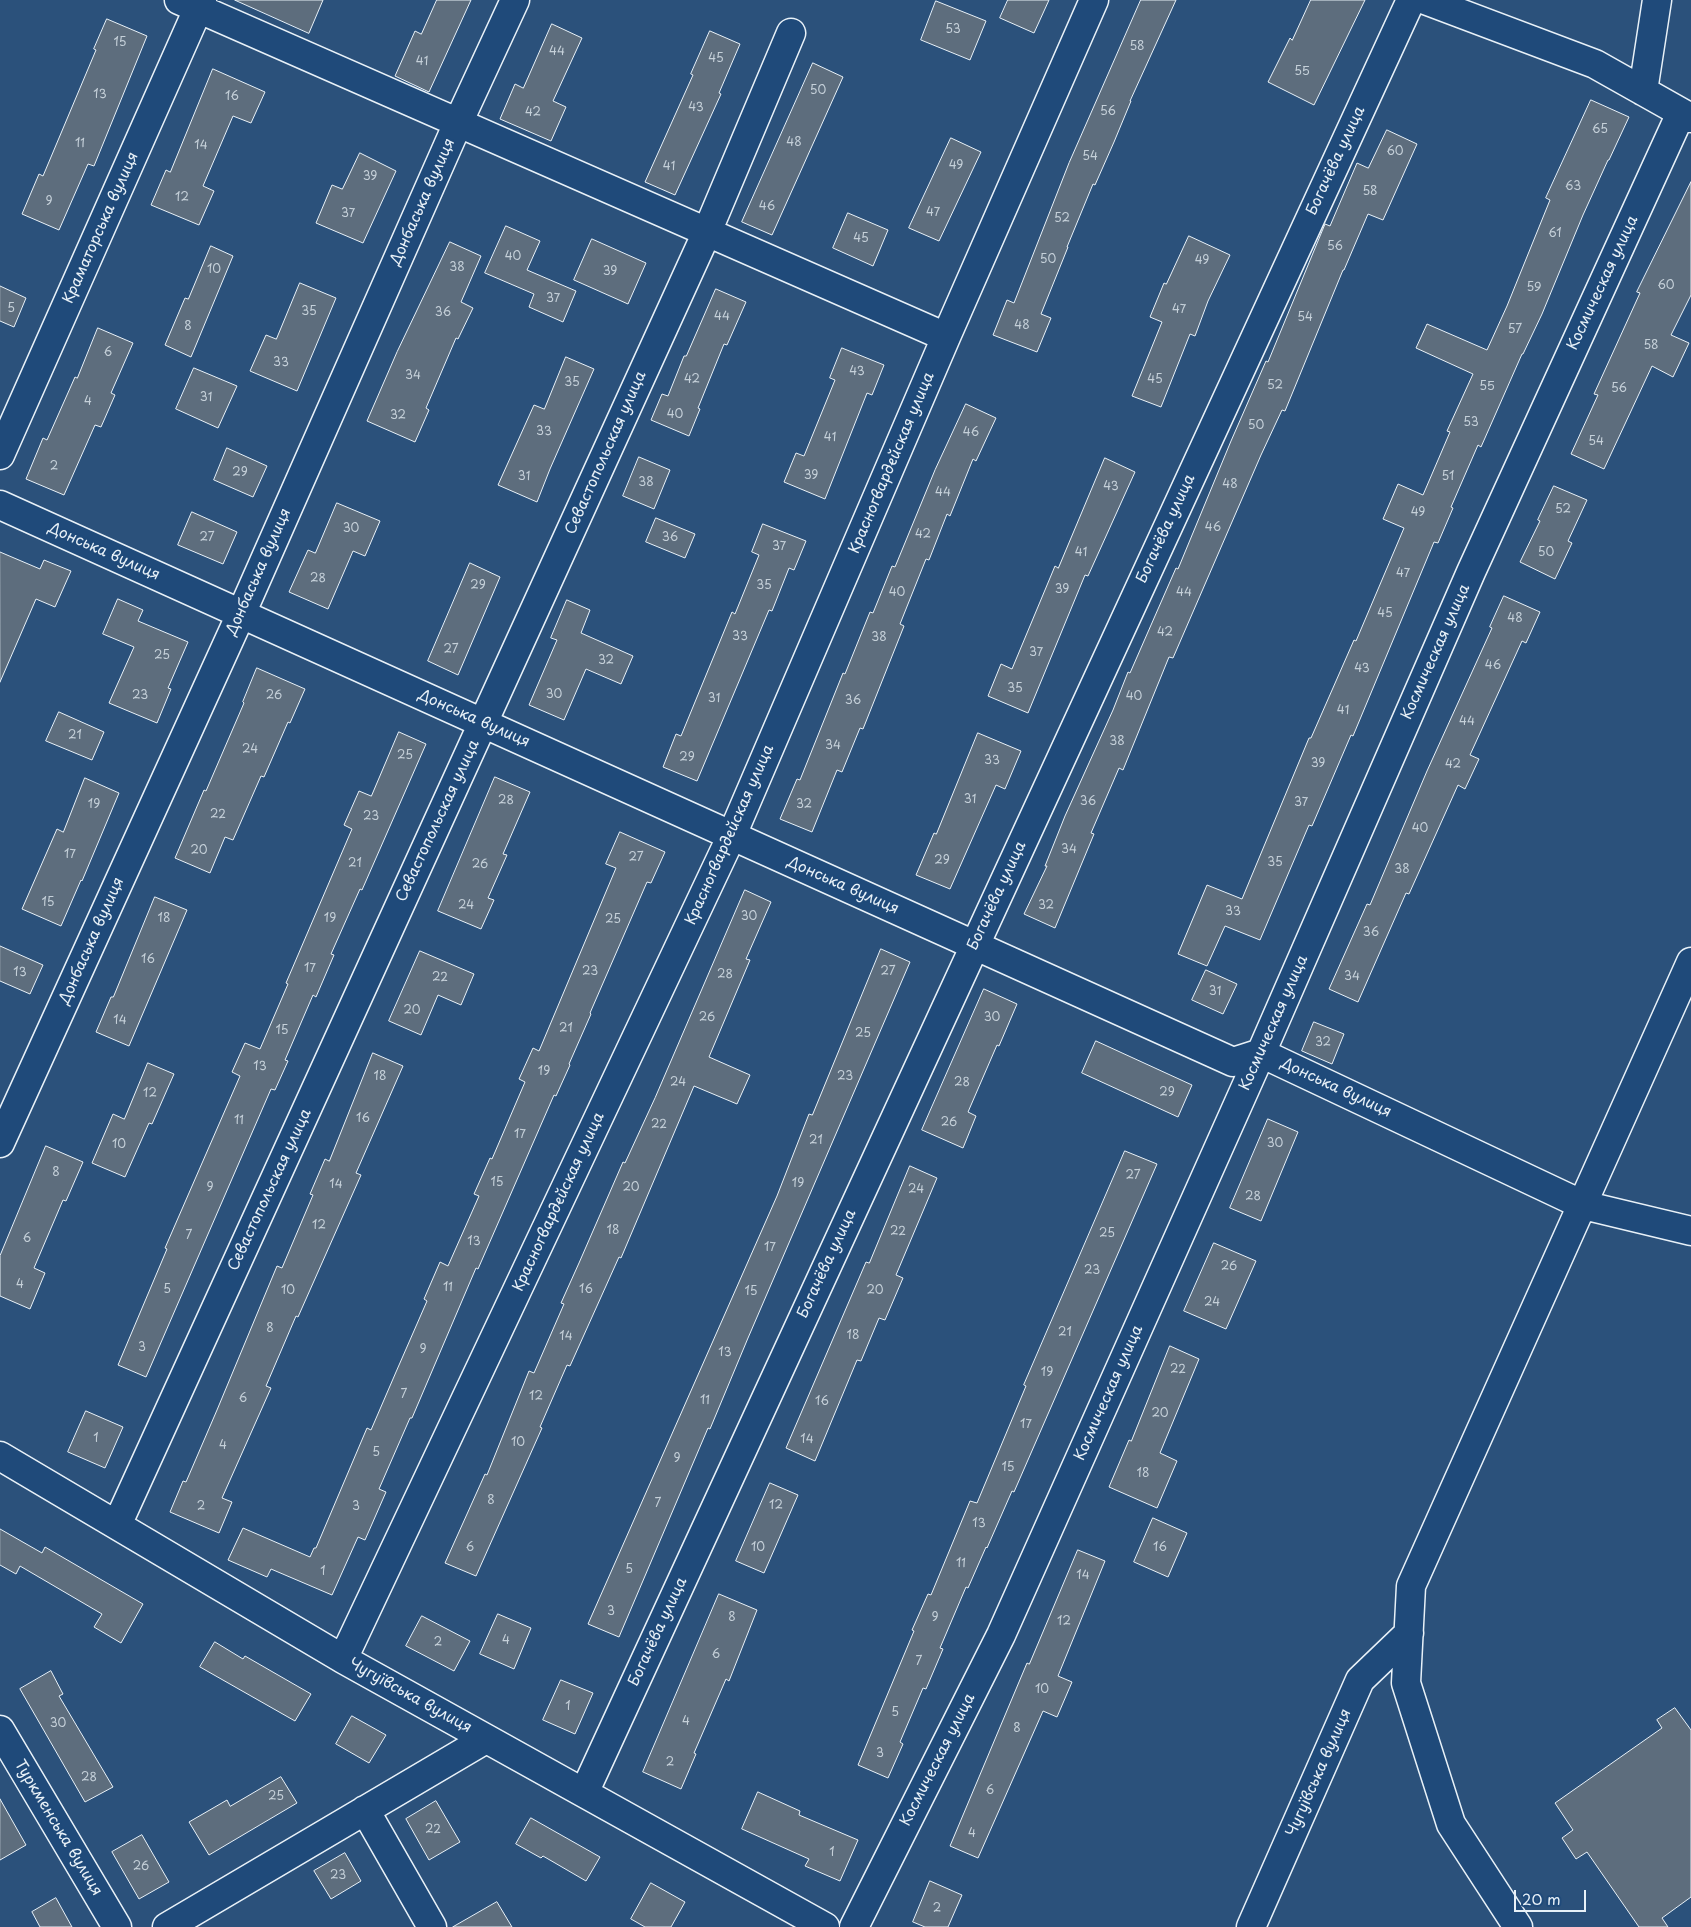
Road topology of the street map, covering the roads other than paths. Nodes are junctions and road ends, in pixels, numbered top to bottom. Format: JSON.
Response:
{"nodes":[{"id":1,"x":515,"y":0,"type":"edge"},
{"id":2,"x":1094,"y":0,"type":"edge"},
{"id":3,"x":1410,"y":0,"type":"edge"},
{"id":4,"x":1425,"y":0,"type":"edge"},
{"id":5,"x":1657,"y":0,"type":"edge"},
{"id":6,"x":193,"y":3,"type":"edge"},
{"id":7,"x":791,"y":32,"type":"dead end"},
{"id":8,"x":1643,"y":91,"type":"junction"},
{"id":9,"x":1686,"y":116,"type":"edge"},
{"id":10,"x":458,"y":122,"type":"junction"},
{"id":11,"x":707,"y":232,"type":"junction"},
{"id":12,"x":946,"y":337,"type":"junction"},
{"id":13,"x":0,"y":455,"type":"edge"},
{"id":14,"x":0,"y":505,"type":"edge"},
{"id":15,"x":241,"y":614,"type":"junction"},
{"id":16,"x":483,"y":723,"type":"junction"},
{"id":17,"x":732,"y":835,"type":"junction"},
{"id":18,"x":974,"y":945,"type":"junction"},
{"id":19,"x":1691,"y":962,"type":"edge"},
{"id":20,"x":1261,"y":1053,"type":"junction"},
{"id":21,"x":0,"y":1143,"type":"edge"},
{"id":22,"x":1583,"y":1205,"type":"junction"},
{"id":23,"x":1691,"y":1231,"type":"edge"},
{"id":24,"x":0,"y":1456,"type":"edge"},
{"id":25,"x":116,"y":1525,"type":"junction"},
{"id":26,"x":1409,"y":1632,"type":"junction"},
{"id":27,"x":343,"y":1659,"type":"junction"},
{"id":28,"x":0,"y":1730,"type":"edge"},
{"id":29,"x":486,"y":1739,"type":"junction"},
{"id":30,"x":584,"y":1793,"type":"junction"},
{"id":31,"x":364,"y":1810,"type":"junction"},
{"id":32,"x":117,"y":1927,"type":"edge"},
{"id":33,"x":167,"y":1927,"type":"edge"},
{"id":34,"x":432,"y":1927,"type":"edge"},
{"id":35,"x":825,"y":1927,"type":"edge"},
{"id":36,"x":854,"y":1927,"type":"edge"},
{"id":37,"x":1251,"y":1927,"type":"edge"},
{"id":38,"x":1518,"y":1927,"type":"edge"}],
"edges":[{"from":1,"to":10,"type":"street","name":"Донбаська вулиця"},
{"from":2,"to":12,"type":"street","name":"Красногвардейская улица"},
{"from":3,"to":18,"type":"street","name":"Богачёва улица"},
{"from":4,"to":8,"type":"street"},
{"from":5,"to":8,"type":"street"},
{"from":6,"to":10,"type":"street"},
{"from":6,"to":13,"type":"street","name":"Краматорська вулиця"},
{"from":7,"to":11,"type":"street","name":"Севастопольская улица"},
{"from":8,"to":9,"type":"street"},
{"from":9,"to":20,"type":"street","name":"Космическая улица"},
{"from":10,"to":11,"type":"street"},
{"from":10,"to":15,"type":"street","name":"Донбаська вулиця"},
{"from":11,"to":12,"type":"street"},
{"from":11,"to":16,"type":"street","name":"Севастопольская улица"},
{"from":12,"to":17,"type":"street","name":"Красногвардейская улица"},
{"from":14,"to":15,"type":"street","name":"Донська вулиця"},
{"from":15,"to":16,"type":"street","name":"Донська вулиця"},
{"from":15,"to":21,"type":"street","name":"Донбаська вулиця"},
{"from":16,"to":17,"type":"street","name":"Донська вулиця"},
{"from":16,"to":25,"type":"street","name":"Севастопольская улица"},
{"from":17,"to":18,"type":"street","name":"Донська вулиця"},
{"from":17,"to":27,"type":"street","name":"Красногвардейская улица"},
{"from":18,"to":20,"type":"street","name":"Донська вулиця"},
{"from":18,"to":30,"type":"street","name":"Богачёва улица"},
{"from":19,"to":22,"type":"street"},
{"from":20,"to":22,"type":"street","name":"Донська вулиця"},
{"from":20,"to":36,"type":"street","name":"Космическая улица"},
{"from":22,"to":23,"type":"street","name":"Донська вулиця"},
{"from":22,"to":26,"type":"street"},
{"from":24,"to":25,"type":"street","name":"Чугуївська вулиця"},
{"from":25,"to":27,"type":"street","name":"Чугуївська вулиця"},
{"from":26,"to":37,"type":"street","name":"Чугуївська вулиця"},
{"from":26,"to":38,"type":"street"},
{"from":27,"to":29,"type":"street","name":"Чугуївська вулиця"},
{"from":28,"to":32,"type":"street","name":"Туркменська вулиця"},
{"from":29,"to":30,"type":"street","name":"Чугуївська вулиця"},
{"from":29,"to":31,"type":"street"},
{"from":30,"to":35,"type":"street","name":"Чугуївська вулиця"},
{"from":31,"to":33,"type":"street"},
{"from":31,"to":34,"type":"street"}]}
